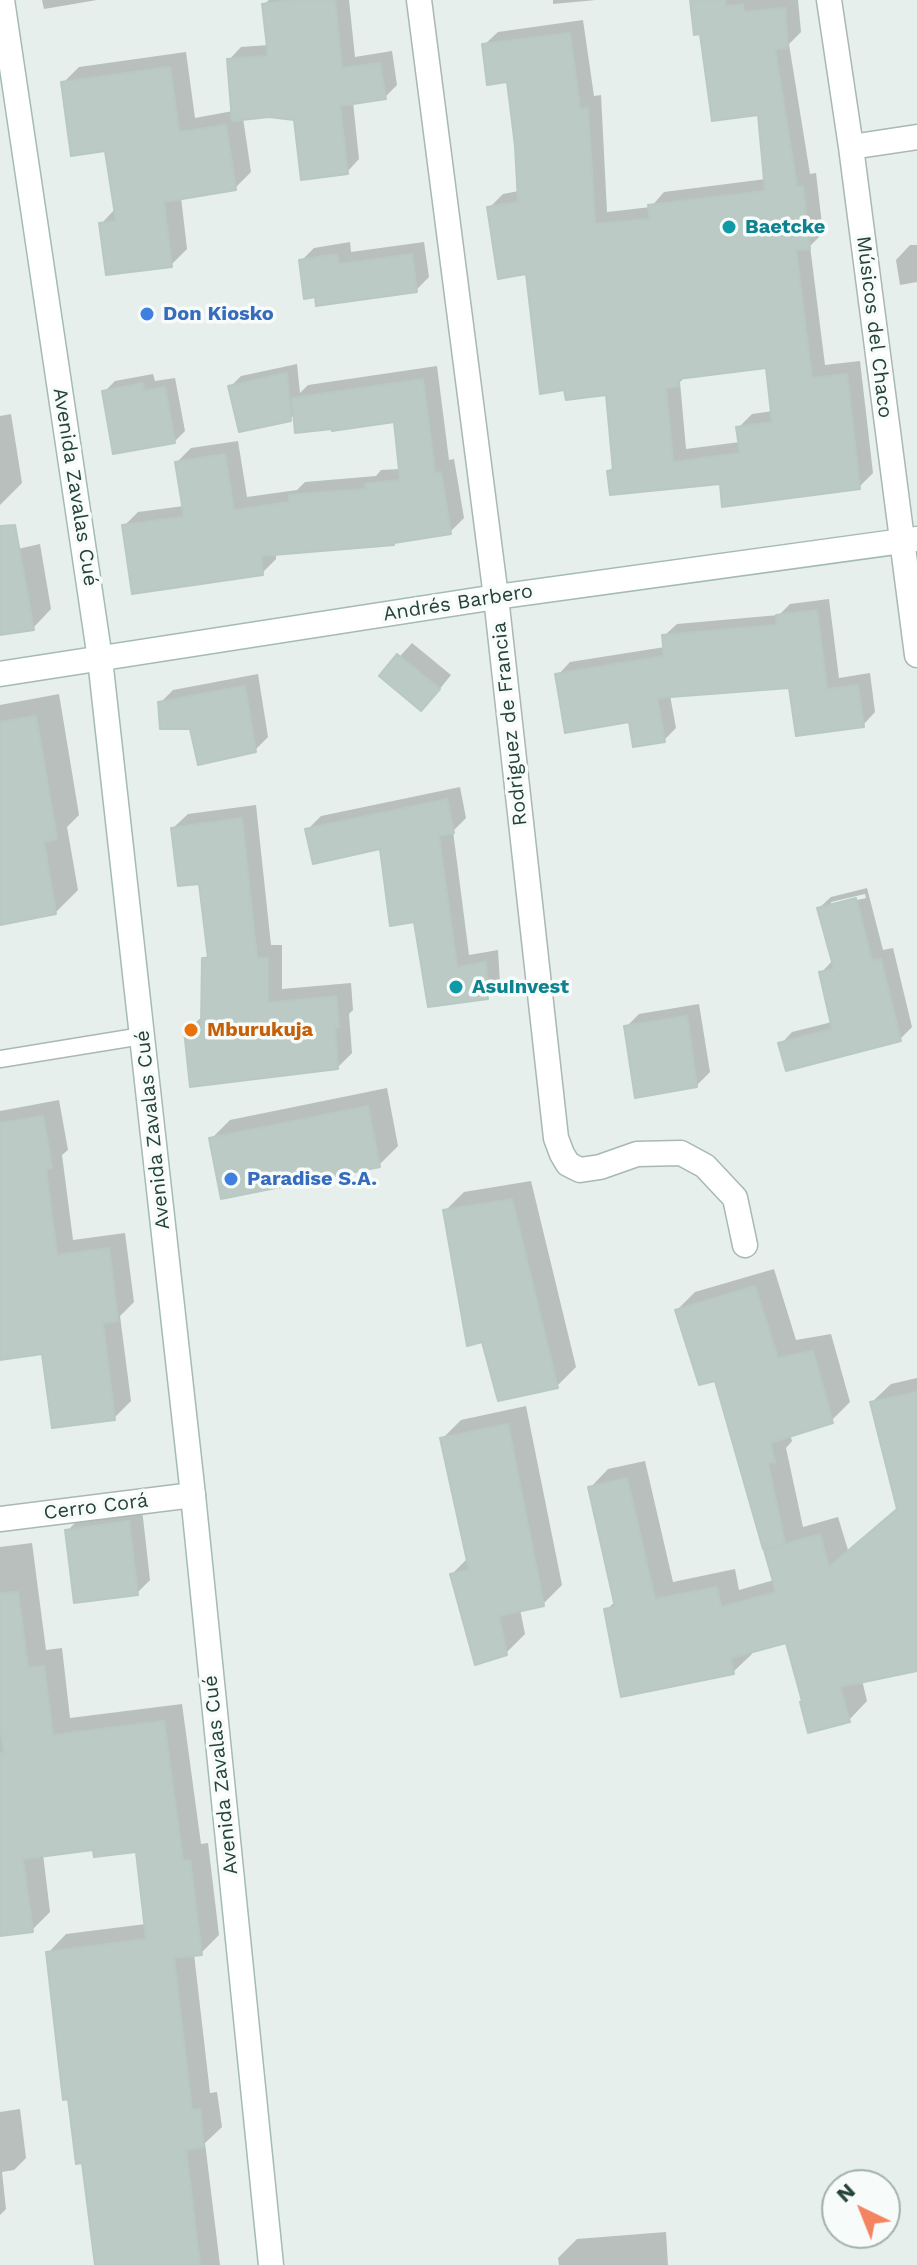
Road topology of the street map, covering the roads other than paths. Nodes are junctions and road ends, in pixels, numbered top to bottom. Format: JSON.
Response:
{"nodes":[{"id":1,"x":2,"y":0,"type":"edge"},
{"id":2,"x":419,"y":0,"type":"edge"},
{"id":3,"x":829,"y":0,"type":"edge"},
{"id":4,"x":917,"y":137,"type":"edge"},
{"id":5,"x":851,"y":147,"type":"junction"},
{"id":6,"x":909,"y":540,"type":"edge"},
{"id":7,"x":496,"y":597,"type":"junction"},
{"id":8,"x":917,"y":655,"type":"edge"},
{"id":9,"x":100,"y":659,"type":"junction"},
{"id":10,"x":0,"y":674,"type":"edge"},
{"id":11,"x":142,"y":1036,"type":"junction"},
{"id":12,"x":0,"y":1059,"type":"edge"},
{"id":13,"x":745,"y":1245,"type":"dead end"},
{"id":14,"x":193,"y":1495,"type":"junction"},
{"id":15,"x":0,"y":1519,"type":"edge"},
{"id":16,"x":271,"y":2265,"type":"edge"}],
"edges":[{"from":1,"to":9,"type":"street","name":"Avenida Zavalas Cué"},
{"from":2,"to":7,"type":"street","name":"Rodriguez de Francia"},
{"from":3,"to":5,"type":"street","name":"Músicos del Chaco"},
{"from":4,"to":5,"type":"street"},
{"from":5,"to":6,"type":"street","name":"Músicos del Chaco"},
{"from":6,"to":7,"type":"street","name":"Andrés Barbero"},
{"from":6,"to":8,"type":"street","name":"Músicos del Chaco"},
{"from":7,"to":9,"type":"street","name":"Andrés Barbero"},
{"from":7,"to":13,"type":"street","name":"Rodriguez de Francia"},
{"from":9,"to":10,"type":"street","name":"Andrés Barbero"},
{"from":9,"to":11,"type":"street","name":"Avenida Zavalas Cué"},
{"from":11,"to":12,"type":"lane"},
{"from":11,"to":14,"type":"street","name":"Avenida Zavalas Cué"},
{"from":14,"to":15,"type":"street","name":"Cerro Corá"},
{"from":14,"to":16,"type":"street","name":"Avenida Zavalas Cué"}]}
